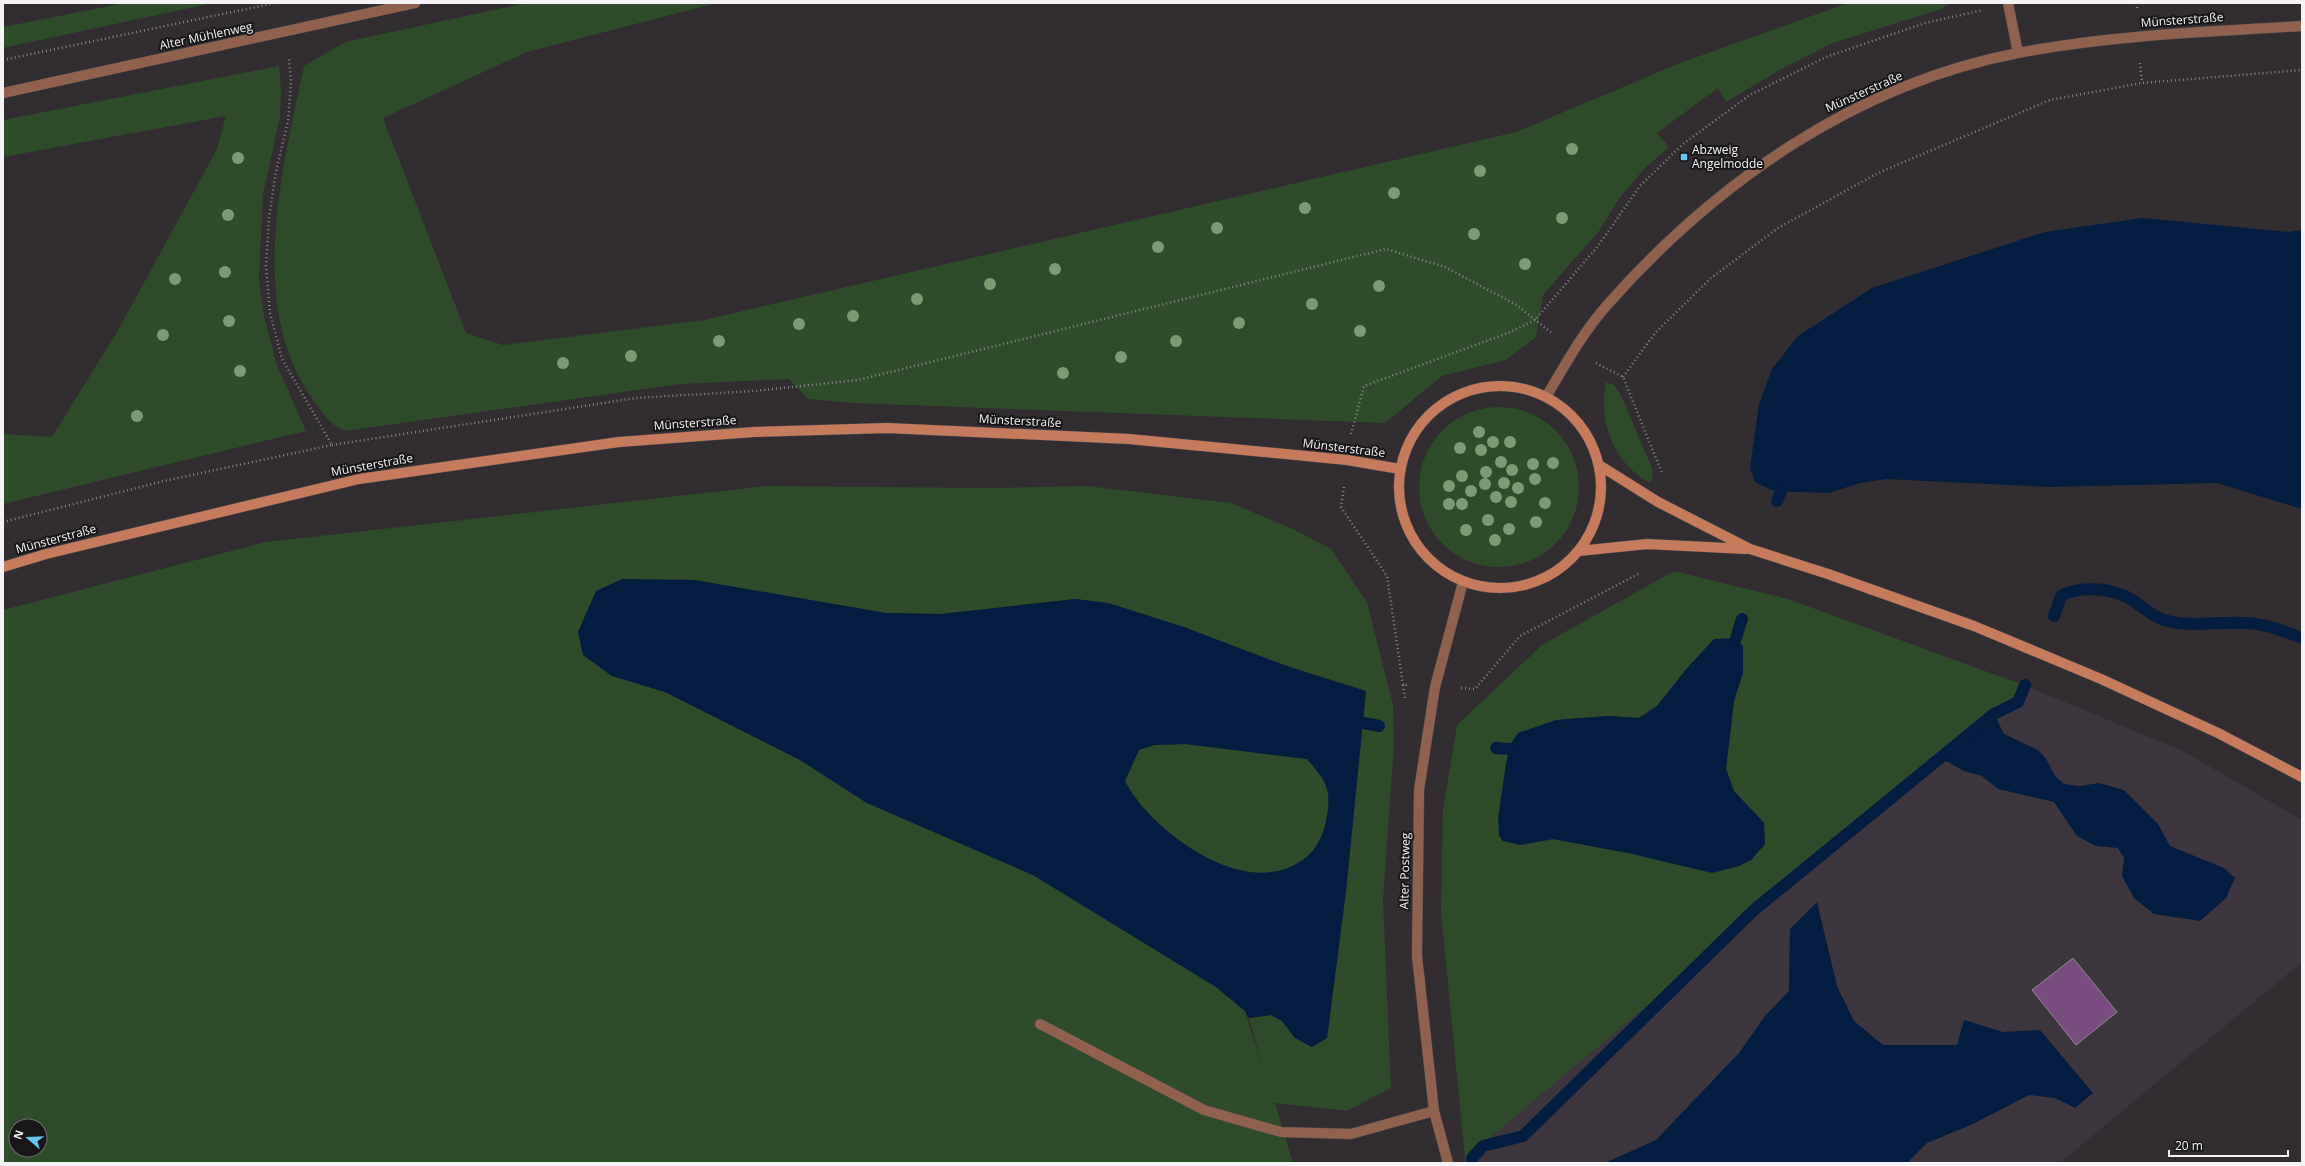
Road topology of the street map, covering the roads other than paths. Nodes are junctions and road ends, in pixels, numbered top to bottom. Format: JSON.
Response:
{"nodes":[{"id":1,"x":415,"y":3,"type":"edge"},
{"id":2,"x":2008,"y":4,"type":"edge"},
{"id":3,"x":2302,"y":26,"type":"edge"},
{"id":4,"x":2018,"y":53,"type":"junction"},
{"id":5,"x":3,"y":93,"type":"edge"},
{"id":6,"x":1546,"y":397,"type":"junction"},
{"id":7,"x":1599,"y":465,"type":"junction"},
{"id":8,"x":1400,"y":469,"type":"junction"},
{"id":9,"x":1750,"y":549,"type":"junction"},
{"id":10,"x":1579,"y":551,"type":"junction"},
{"id":11,"x":3,"y":567,"type":"edge"},
{"id":12,"x":1463,"y":582,"type":"junction"},
{"id":13,"x":2302,"y":777,"type":"edge"},
{"id":14,"x":1040,"y":1024,"type":"dead end"},
{"id":15,"x":1434,"y":1111,"type":"junction"},
{"id":16,"x":1448,"y":1163,"type":"edge"}],
"edges":[{"from":1,"to":5,"type":"street","name":"Alter Mühlenweg"},
{"from":2,"to":4,"type":"street"},
{"from":3,"to":4,"type":"street","name":"Münsterstraße"},
{"from":4,"to":6,"type":"street","name":"Münsterstraße"},
{"from":6,"to":7,"type":"main road"},
{"from":6,"to":8,"type":"main road"},
{"from":7,"to":9,"type":"main road"},
{"from":7,"to":10,"type":"main road"},
{"from":8,"to":11,"type":"main road","name":"Münsterstraße"},
{"from":8,"to":12,"type":"main road"},
{"from":9,"to":10,"type":"main road"},
{"from":9,"to":13,"type":"main road"},
{"from":10,"to":12,"type":"main road"},
{"from":12,"to":15,"type":"street","name":"Alter Postweg"},
{"from":14,"to":15,"type":"street"},
{"from":15,"to":16,"type":"street","name":"Alter Postweg"}]}
